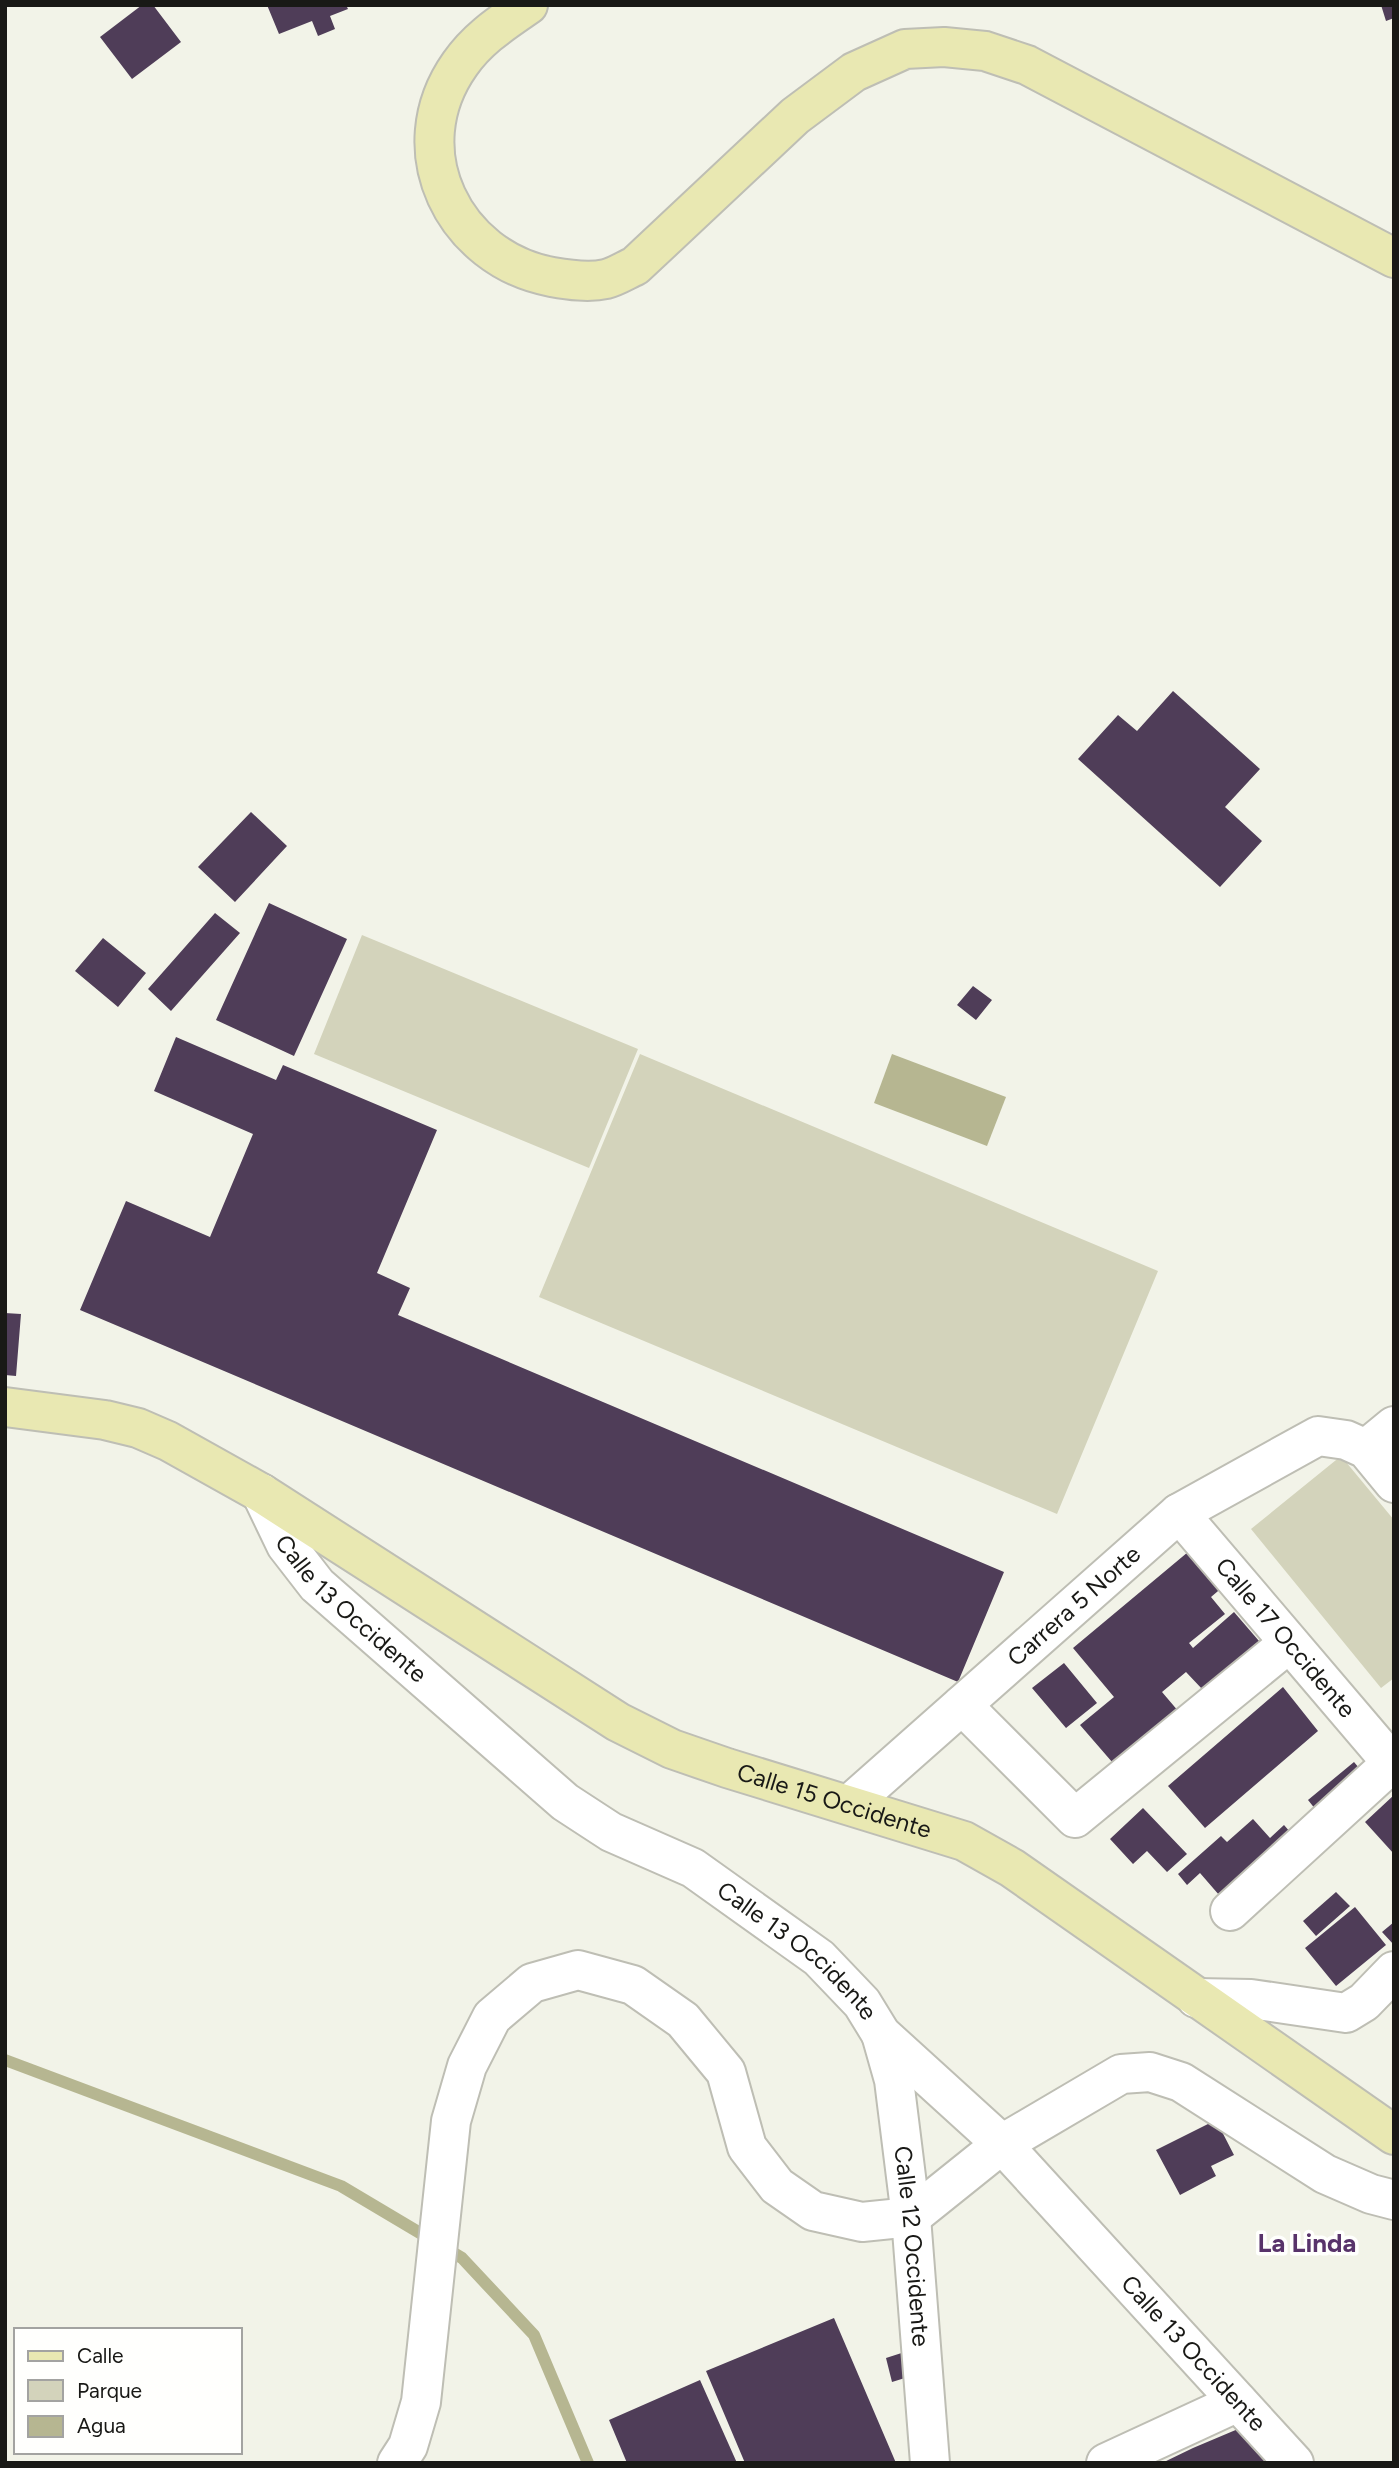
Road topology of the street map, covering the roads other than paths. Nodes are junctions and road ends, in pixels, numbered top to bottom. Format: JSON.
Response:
{"nodes":[{"id":1,"x":528,"y":5,"type":"edge"},
{"id":2,"x":1394,"y":258,"type":"edge"},
{"id":3,"x":5,"y":1407,"type":"edge"},
{"id":4,"x":1380,"y":1438,"type":"edge"},
{"id":5,"x":1394,"y":1483,"type":"edge"},
{"id":6,"x":261,"y":1493,"type":"junction"},
{"id":7,"x":1179,"y":1513,"type":"junction"},
{"id":8,"x":1289,"y":1643,"type":"junction"},
{"id":9,"x":962,"y":1705,"type":"junction"},
{"id":10,"x":1393,"y":1762,"type":"edge"},
{"id":11,"x":850,"y":1804,"type":"junction"},
{"id":12,"x":1230,"y":1911,"type":"dead end"},
{"id":13,"x":1394,"y":1971,"type":"edge"},
{"id":14,"x":1196,"y":1998,"type":"junction"},
{"id":15,"x":881,"y":2034,"type":"junction"},
{"id":16,"x":1394,"y":2135,"type":"edge"},
{"id":17,"x":1002,"y":2144,"type":"junction"},
{"id":18,"x":1394,"y":2200,"type":"edge"},
{"id":19,"x":911,"y":2217,"type":"junction"},
{"id":20,"x":1238,"y":2402,"type":"junction"},
{"id":21,"x":397,"y":2463,"type":"edge"},
{"id":22,"x":930,"y":2463,"type":"edge"},
{"id":23,"x":1106,"y":2463,"type":"edge"},
{"id":24,"x":1294,"y":2463,"type":"edge"}],
"edges":[{"from":1,"to":2,"type":"main road"},
{"from":3,"to":6,"type":"main road","name":"Calle 15 Occidente"},
{"from":4,"to":5,"type":"street"},
{"from":4,"to":7,"type":"street","name":"Carrera 5 Norte"},
{"from":6,"to":11,"type":"main road","name":"Calle 15 Occidente"},
{"from":6,"to":15,"type":"street","name":"Calle 13 Occidente"},
{"from":7,"to":8,"type":"street","name":"Calle 17 Occidente"},
{"from":7,"to":9,"type":"street","name":"Carrera 5 Norte"},
{"from":8,"to":9,"type":"street"},
{"from":8,"to":10,"type":"street","name":"Calle 17 Occidente"},
{"from":9,"to":11,"type":"street","name":"Carrera 5 Norte"},
{"from":10,"to":12,"type":"street"},
{"from":11,"to":14,"type":"main road","name":"Calle 15 Occidente"},
{"from":13,"to":14,"type":"street"},
{"from":14,"to":16,"type":"main road","name":"Calle 15 Occidente"},
{"from":15,"to":17,"type":"street","name":"Calle 13 Occidente"},
{"from":15,"to":19,"type":"street","name":"Calle 12 Occidente"},
{"from":17,"to":18,"type":"street"},
{"from":17,"to":19,"type":"street"},
{"from":17,"to":20,"type":"street","name":"Calle 13 Occidente"},
{"from":19,"to":21,"type":"street"},
{"from":19,"to":22,"type":"street","name":"Calle 12 Occidente"},
{"from":20,"to":23,"type":"street"},
{"from":20,"to":24,"type":"street","name":"Calle 13 Occidente"}]}
